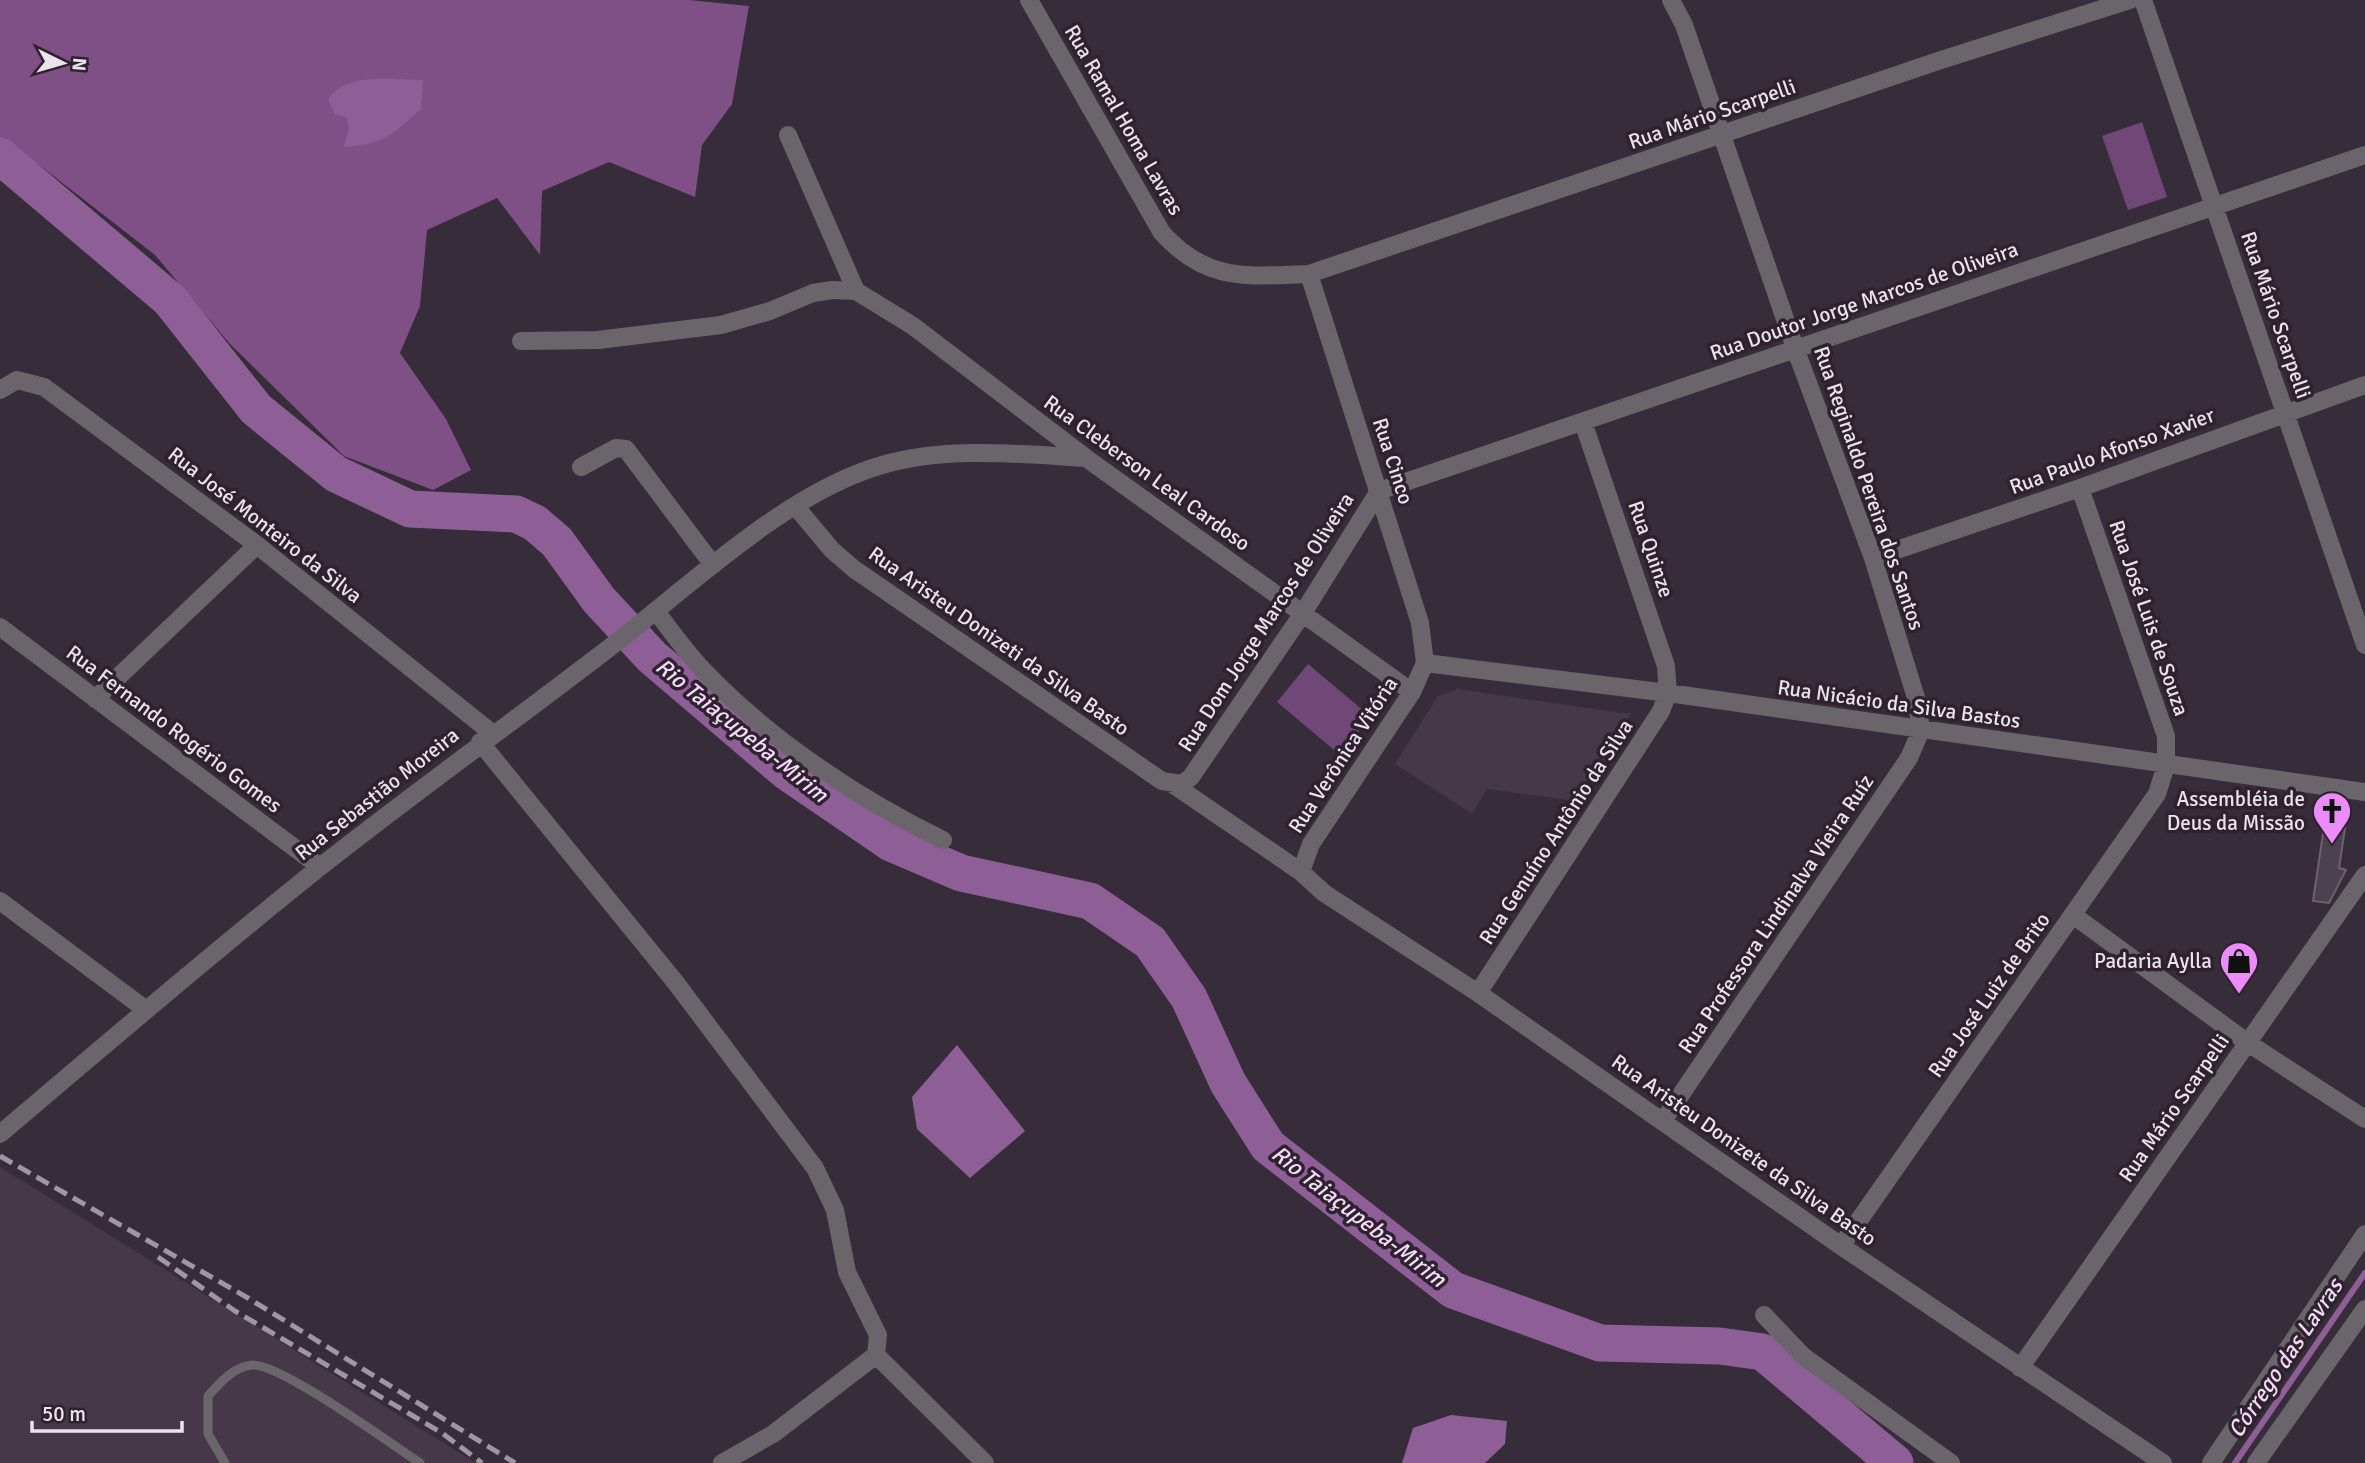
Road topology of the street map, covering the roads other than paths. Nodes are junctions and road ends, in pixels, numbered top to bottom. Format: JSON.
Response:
{"nodes":[{"id":1,"x":1028,"y":0,"type":"edge"},
{"id":2,"x":1671,"y":0,"type":"edge"},
{"id":3,"x":2130,"y":0,"type":"edge"},
{"id":4,"x":2143,"y":0,"type":"edge"},
{"id":5,"x":1722,"y":134,"type":"junction"},
{"id":6,"x":788,"y":135,"type":"dead end"},
{"id":7,"x":2365,"y":155,"type":"edge"},
{"id":8,"x":2215,"y":205,"type":"junction"},
{"id":9,"x":1309,"y":274,"type":"junction"},
{"id":10,"x":856,"y":291,"type":"junction"},
{"id":11,"x":520,"y":341,"type":"dead end"},
{"id":12,"x":1796,"y":348,"type":"junction"},
{"id":13,"x":2365,"y":385,"type":"edge"},
{"id":14,"x":0,"y":390,"type":"edge"},
{"id":15,"x":2285,"y":413,"type":"junction"},
{"id":16,"x":1583,"y":422,"type":"junction"},
{"id":17,"x":1086,"y":458,"type":"junction"},
{"id":18,"x":581,"y":467,"type":"dead end"},
{"id":19,"x":2080,"y":488,"type":"junction"},
{"id":20,"x":1379,"y":491,"type":"junction"},
{"id":21,"x":796,"y":507,"type":"junction"},
{"id":22,"x":257,"y":545,"type":"junction"},
{"id":23,"x":1873,"y":558,"type":"junction"},
{"id":24,"x":713,"y":565,"type":"junction"},
{"id":25,"x":656,"y":611,"type":"junction"},
{"id":26,"x":1303,"y":613,"type":"junction"},
{"id":27,"x":2361,"y":621,"type":"edge"},
{"id":28,"x":0,"y":627,"type":"edge"},
{"id":29,"x":2365,"y":645,"type":"edge"},
{"id":30,"x":1425,"y":663,"type":"junction"},
{"id":31,"x":1412,"y":692,"type":"junction"},
{"id":32,"x":1668,"y":693,"type":"junction"},
{"id":33,"x":95,"y":699,"type":"junction"},
{"id":34,"x":1920,"y":730,"type":"junction"},
{"id":35,"x":486,"y":738,"type":"junction"},
{"id":36,"x":2165,"y":765,"type":"junction"},
{"id":37,"x":1174,"y":785,"type":"junction"},
{"id":38,"x":2365,"y":792,"type":"edge"},
{"id":39,"x":943,"y":841,"type":"dead end"},
{"id":40,"x":320,"y":867,"type":"junction"},
{"id":41,"x":1301,"y":872,"type":"junction"},
{"id":42,"x":2365,"y":874,"type":"edge"},
{"id":43,"x":0,"y":901,"type":"edge"},
{"id":44,"x":2073,"y":915,"type":"junction"},
{"id":45,"x":1478,"y":993,"type":"junction"},
{"id":46,"x":145,"y":1009,"type":"junction"},
{"id":47,"x":2248,"y":1043,"type":"junction"},
{"id":48,"x":2365,"y":1119,"type":"edge"},
{"id":49,"x":1663,"y":1121,"type":"junction"},
{"id":50,"x":0,"y":1134,"type":"edge"},
{"id":51,"x":2365,"y":1234,"type":"edge"},
{"id":52,"x":1841,"y":1246,"type":"junction"},
{"id":53,"x":2365,"y":1309,"type":"edge"},
{"id":54,"x":1763,"y":1315,"type":"dead end"},
{"id":55,"x":876,"y":1355,"type":"junction"},
{"id":56,"x":2020,"y":1368,"type":"junction"},
{"id":57,"x":225,"y":1463,"type":"edge"},
{"id":58,"x":420,"y":1463,"type":"edge"},
{"id":59,"x":722,"y":1463,"type":"edge"},
{"id":60,"x":985,"y":1463,"type":"edge"},
{"id":61,"x":1951,"y":1463,"type":"edge"},
{"id":62,"x":2163,"y":1463,"type":"edge"},
{"id":63,"x":2211,"y":1463,"type":"edge"},
{"id":64,"x":2256,"y":1463,"type":"edge"}],
"edges":[{"from":1,"to":9,"type":"street","name":"Rua Ramal Homa Lavras"},
{"from":2,"to":5,"type":"street","name":"Rua Reginaldo Pereira dos Santos"},
{"from":3,"to":5,"type":"street","name":"Rua Mário Scarpelli"},
{"from":4,"to":8,"type":"street","name":"Rua Mário Scarpelli"},
{"from":5,"to":9,"type":"street","name":"Rua Mário Scarpelli"},
{"from":5,"to":12,"type":"street","name":"Rua Reginaldo Pereira dos Santos"},
{"from":6,"to":10,"type":"street"},
{"from":7,"to":8,"type":"street","name":"Rua Doutor Jorge Marcos de Oliveira"},
{"from":8,"to":12,"type":"street","name":"Rua Doutor Jorge Marcos de Oliveira"},
{"from":8,"to":15,"type":"street","name":"Rua Mário Scarpelli"},
{"from":9,"to":20,"type":"street","name":"Rua Cinco"},
{"from":10,"to":11,"type":"street"},
{"from":10,"to":17,"type":"street","name":"Rua Cleberson Leal Cardoso"},
{"from":12,"to":16,"type":"street","name":"Rua Doutor Jorge Marcos de Oliveira"},
{"from":12,"to":23,"type":"street","name":"Rua Reginaldo Pereira dos Santos"},
{"from":13,"to":15,"type":"street","name":"Rua Paulo Afonso Xavier"},
{"from":14,"to":22,"type":"street","name":"Rua José Monteiro da Silva"},
{"from":15,"to":19,"type":"street","name":"Rua Paulo Afonso Xavier"},
{"from":15,"to":27,"type":"street","name":"Rua Mário Scarpelli"},
{"from":16,"to":20,"type":"street","name":"Rua Doutor Jorge Marcos de Oliveira"},
{"from":16,"to":32,"type":"street","name":"Rua Quinze"},
{"from":17,"to":21,"type":"street","name":"Rua Sebastião Moreira"},
{"from":17,"to":26,"type":"street","name":"Rua Cleberson Leal Cardoso"},
{"from":18,"to":24,"type":"street"},
{"from":19,"to":23,"type":"street","name":"Rua Paulo Afonso Xavier"},
{"from":19,"to":36,"type":"street","name":"Rua José Luis de Souza"},
{"from":20,"to":26,"type":"street","name":"Rua Dom Jorge Marcos de Oliveira"},
{"from":20,"to":30,"type":"street","name":"Rua Cinco"},
{"from":21,"to":24,"type":"street","name":"Rua Sebastião Moreira"},
{"from":21,"to":37,"type":"street","name":"Rua Aristeu Donizeti da Silva Basto"},
{"from":22,"to":33,"type":"street"},
{"from":22,"to":35,"type":"street","name":"Rua José Monteiro da Silva"},
{"from":23,"to":34,"type":"street","name":"Rua Reginaldo Pereira dos Santos"},
{"from":24,"to":25,"type":"street","name":"Rua Sebastião Moreira"},
{"from":25,"to":35,"type":"street","name":"Rua Sebastião Moreira"},
{"from":25,"to":39,"type":"street"},
{"from":26,"to":31,"type":"street","name":"Rua Cleberson Leal Cardoso"},
{"from":26,"to":37,"type":"street","name":"Rua Dom Jorge Marcos de Oliveira"},
{"from":27,"to":29,"type":"street","name":"Rua Mário Scarpelli"},
{"from":28,"to":33,"type":"street","name":"Rua Fernando Rogério Gomes"},
{"from":30,"to":31,"type":"street","name":"Rua Verônica Vitória"},
{"from":30,"to":32,"type":"street","name":"Rua Nicácio da Silva Bastos"},
{"from":31,"to":41,"type":"street","name":"Rua Verônica Vitória"},
{"from":32,"to":34,"type":"street","name":"Rua Nicácio da Silva Bastos"},
{"from":32,"to":45,"type":"street","name":"Rua Genuíno Antônio da Silva"},
{"from":33,"to":40,"type":"street","name":"Rua Fernando Rogério Gomes"},
{"from":34,"to":36,"type":"street","name":"Rua Nicácio da Silva Bastos"},
{"from":34,"to":49,"type":"street","name":"Rua Professora Lindinalva Vieira Ruíz"},
{"from":35,"to":40,"type":"street","name":"Rua Sebastião Moreira"},
{"from":35,"to":55,"type":"street","name":"Rua José Monteiro da Silva"},
{"from":36,"to":38,"type":"street","name":"Rua Nicácio da Silva Bastos"},
{"from":36,"to":44,"type":"street","name":"Rua José Luiz de Brito"},
{"from":37,"to":41,"type":"street","name":"Rua Aristeu Donizeti da Silva Basto"},
{"from":40,"to":46,"type":"street","name":"Rua Sebastião Moreira"},
{"from":41,"to":45,"type":"street","name":"Rua Aristeu Donizete da Silva Basto"},
{"from":42,"to":47,"type":"street","name":"Rua Mário Scarpelli"},
{"from":43,"to":46,"type":"street"},
{"from":44,"to":47,"type":"street"},
{"from":44,"to":52,"type":"street","name":"Rua José Luiz de Brito"},
{"from":45,"to":49,"type":"street","name":"Rua Aristeu Donizete da Silva Basto"},
{"from":46,"to":50,"type":"street","name":"Rua Sebastião Moreira"},
{"from":47,"to":48,"type":"street"},
{"from":47,"to":56,"type":"street","name":"Rua Mário Scarpelli"},
{"from":49,"to":52,"type":"street","name":"Rua Aristeu Donizete da Silva Basto"},
{"from":51,"to":63,"type":"street"},
{"from":52,"to":56,"type":"street","name":"Rua Aristeu Donizete da Silva Basto"},
{"from":53,"to":64,"type":"street"},
{"from":54,"to":61,"type":"street"},
{"from":55,"to":59,"type":"street"},
{"from":55,"to":60,"type":"street"},
{"from":56,"to":62,"type":"street","name":"Rua Aristeu Donizete da Silva Basto"},
{"from":57,"to":58,"type":"lane"}]}
